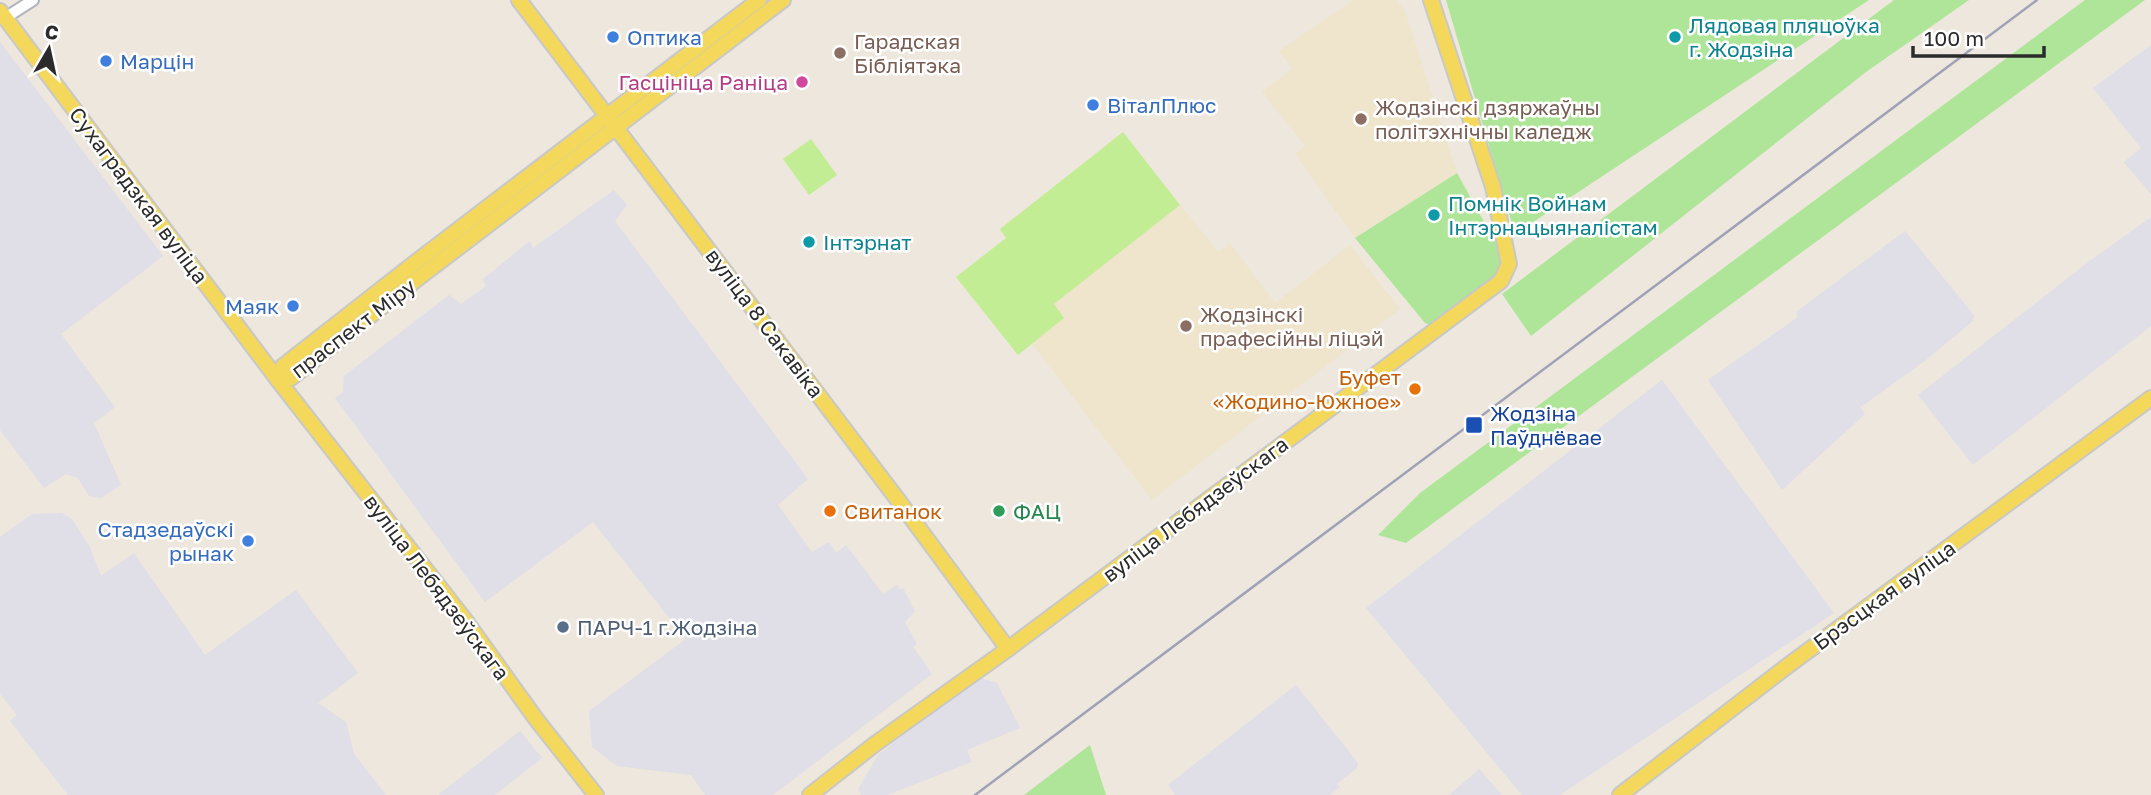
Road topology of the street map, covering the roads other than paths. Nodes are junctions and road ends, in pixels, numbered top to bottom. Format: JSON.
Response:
{"nodes":[{"id":1,"x":33,"y":0,"type":"edge"},
{"id":2,"x":519,"y":0,"type":"edge"},
{"id":3,"x":759,"y":0,"type":"edge"},
{"id":4,"x":783,"y":0,"type":"edge"},
{"id":5,"x":1431,"y":0,"type":"edge"},
{"id":6,"x":3,"y":14,"type":"edge"},
{"id":7,"x":613,"y":121,"type":"junction"},
{"id":8,"x":278,"y":380,"type":"junction"},
{"id":9,"x":2151,"y":398,"type":"edge"},
{"id":10,"x":1008,"y":649,"type":"junction"},
{"id":11,"x":596,"y":795,"type":"edge"},
{"id":12,"x":810,"y":795,"type":"edge"},
{"id":13,"x":1619,"y":795,"type":"edge"}],
"edges":[{"from":1,"to":6,"type":"street"},
{"from":2,"to":7,"type":"main road","name":"вуліца 8 Сакавіка"},
{"from":3,"to":7,"type":"main road","name":"праспект Міру"},
{"from":4,"to":7,"type":"main road","name":"праспект Міру"},
{"from":5,"to":10,"type":"main road","name":"вуліца Лебядзеўскага"},
{"from":6,"to":8,"type":"main road","name":"Сухаградзкая вуліца"},
{"from":7,"to":8,"type":"main road","name":"праспект Міру"},
{"from":7,"to":10,"type":"main road","name":"вуліца 8 Сакавіка"},
{"from":8,"to":11,"type":"main road","name":"вуліца Лебядзеўскага"},
{"from":9,"to":13,"type":"main road","name":"Брэсцкая вуліца"},
{"from":10,"to":12,"type":"main road","name":"вуліца Лебядзеўскага"}]}
